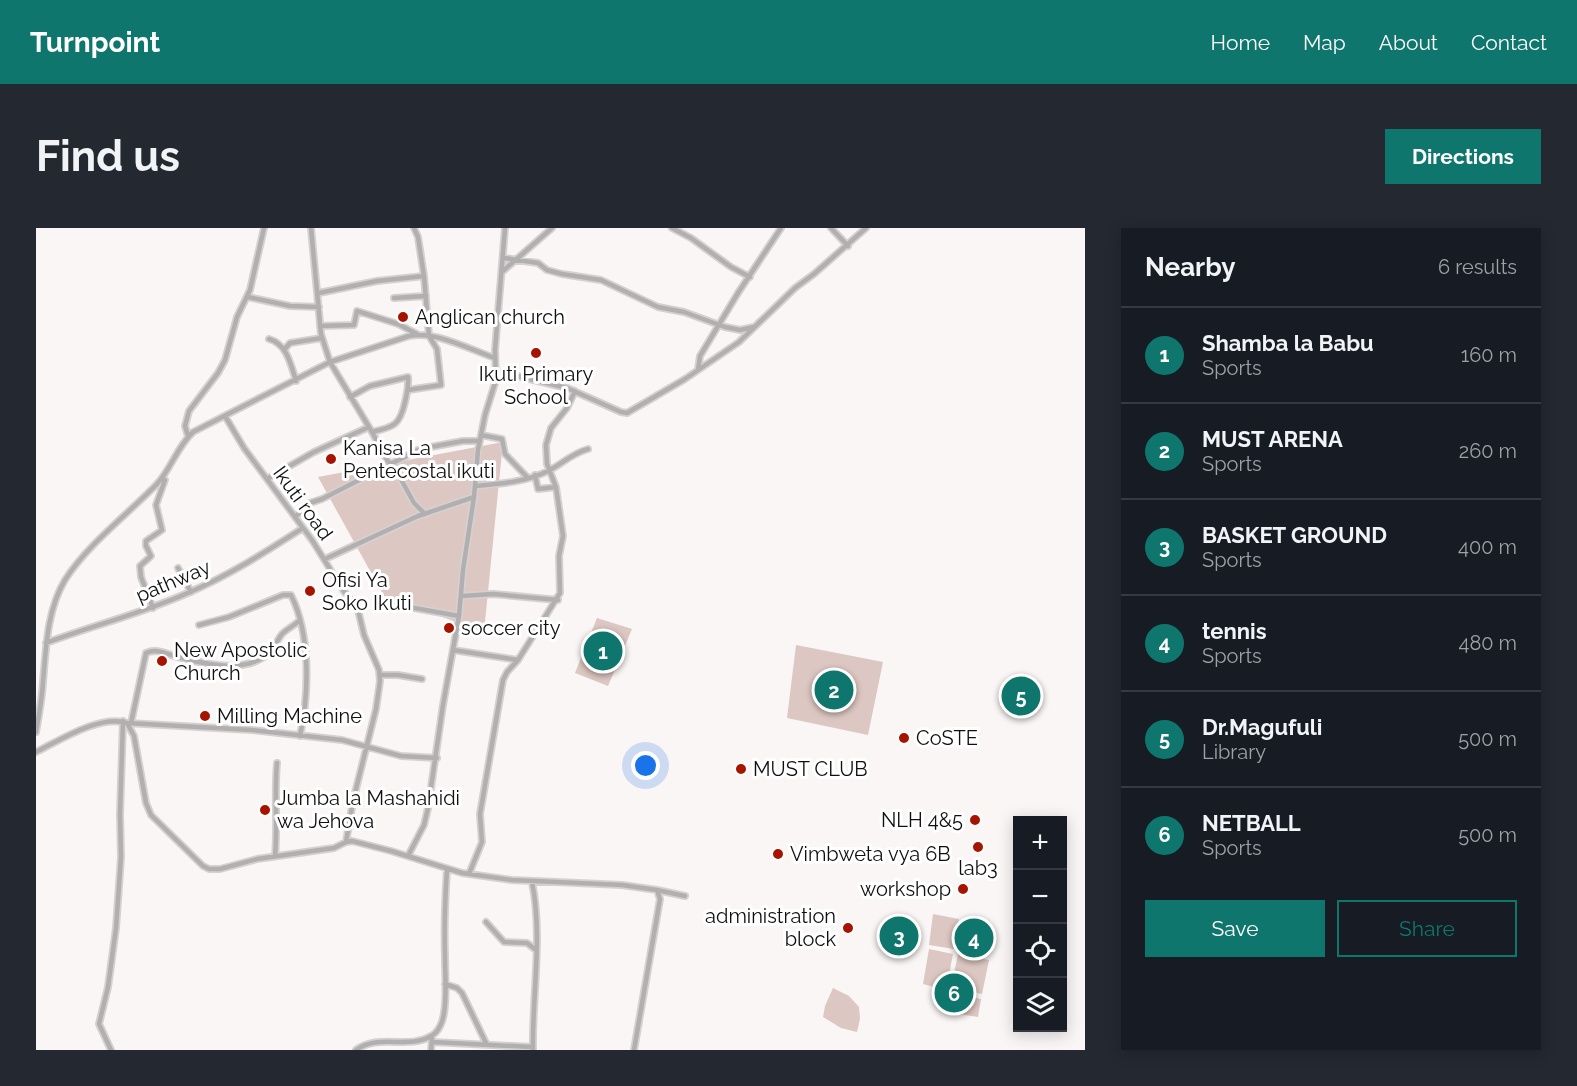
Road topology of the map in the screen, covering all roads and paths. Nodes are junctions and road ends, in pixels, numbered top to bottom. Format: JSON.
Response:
{"nodes":[{"id":1,"x":264,"y":228,"type":"edge"},
{"id":2,"x":311,"y":228,"type":"edge"},
{"id":3,"x":414,"y":228,"type":"edge"},
{"id":4,"x":505,"y":228,"type":"edge"},
{"id":5,"x":552,"y":228,"type":"edge"},
{"id":6,"x":672,"y":228,"type":"edge"},
{"id":7,"x":781,"y":228,"type":"edge"},
{"id":8,"x":831,"y":228,"type":"edge"},
{"id":9,"x":866,"y":228,"type":"edge"},
{"id":10,"x":848,"y":246,"type":"junction"},
{"id":11,"x":504,"y":258,"type":"junction"},
{"id":12,"x":514,"y":260,"type":"junction"},
{"id":13,"x":503,"y":271,"type":"junction"},
{"id":14,"x":424,"y":276,"type":"junction"},
{"id":15,"x":750,"y":277,"type":"junction"},
{"id":16,"x":319,"y":292,"type":"junction"},
{"id":17,"x":426,"y":296,"type":"junction"},
{"id":18,"x":248,"y":297,"type":"junction"},
{"id":19,"x":394,"y":298,"type":"dead end"},
{"id":20,"x":319,"y":307,"type":"junction"},
{"id":21,"x":720,"y":325,"type":"junction"},
{"id":22,"x":320,"y":326,"type":"junction"},
{"id":23,"x":757,"y":326,"type":"junction"},
{"id":24,"x":417,"y":334,"type":"junction"},
{"id":25,"x":429,"y":336,"type":"junction"},
{"id":26,"x":322,"y":338,"type":"junction"},
{"id":27,"x":269,"y":339,"type":"dead end"},
{"id":28,"x":284,"y":350,"type":"junction"},
{"id":29,"x":495,"y":358,"type":"junction"},
{"id":30,"x":330,"y":362,"type":"junction"},
{"id":31,"x":698,"y":370,"type":"junction"},
{"id":32,"x":496,"y":372,"type":"junction"},
{"id":33,"x":296,"y":381,"type":"junction"},
{"id":34,"x":408,"y":390,"type":"junction"},
{"id":35,"x":575,"y":391,"type":"junction"},
{"id":36,"x":350,"y":397,"type":"junction"},
{"id":37,"x":225,"y":416,"type":"junction"},
{"id":38,"x":370,"y":430,"type":"junction"},
{"id":39,"x":188,"y":436,"type":"junction"},
{"id":40,"x":480,"y":438,"type":"junction"},
{"id":41,"x":588,"y":449,"type":"dead end"},
{"id":42,"x":391,"y":465,"type":"junction"},
{"id":43,"x":549,"y":471,"type":"junction"},
{"id":44,"x":535,"y":476,"type":"junction"},
{"id":45,"x":528,"y":478,"type":"junction"},
{"id":46,"x":267,"y":479,"type":"junction"},
{"id":47,"x":165,"y":480,"type":"dead end"},
{"id":48,"x":475,"y":486,"type":"junction"},
{"id":49,"x":556,"y":487,"type":"junction"},
{"id":50,"x":474,"y":498,"type":"junction"},
{"id":51,"x":425,"y":514,"type":"junction"},
{"id":52,"x":295,"y":517,"type":"junction"},
{"id":53,"x":303,"y":528,"type":"junction"},
{"id":54,"x":325,"y":559,"type":"junction"},
{"id":55,"x":178,"y":568,"type":"dead end"},
{"id":56,"x":191,"y":592,"type":"junction"},
{"id":57,"x":462,"y":596,"type":"junction"},
{"id":58,"x":558,"y":600,"type":"junction"},
{"id":59,"x":381,"y":602,"type":"dead end"},
{"id":60,"x":153,"y":608,"type":"junction"},
{"id":61,"x":459,"y":616,"type":"junction"},
{"id":62,"x":300,"y":620,"type":"junction"},
{"id":63,"x":199,"y":625,"type":"dead end"},
{"id":64,"x":46,"y":643,"type":"junction"},
{"id":65,"x":453,"y":650,"type":"junction"},
{"id":66,"x":518,"y":660,"type":"junction"},
{"id":67,"x":380,"y":675,"type":"junction"},
{"id":68,"x":422,"y":679,"type":"dead end"},
{"id":69,"x":127,"y":722,"type":"junction"},
{"id":70,"x":36,"y":732,"type":"edge"},
{"id":71,"x":300,"y":736,"type":"junction"},
{"id":72,"x":368,"y":747,"type":"junction"},
{"id":73,"x":36,"y":752,"type":"edge"},
{"id":74,"x":437,"y":758,"type":"junction"},
{"id":75,"x":277,"y":763,"type":"dead end"},
{"id":76,"x":346,"y":842,"type":"junction"},
{"id":77,"x":275,"y":856,"type":"junction"},
{"id":78,"x":408,"y":856,"type":"junction"},
{"id":79,"x":447,"y":870,"type":"junction"},
{"id":80,"x":469,"y":874,"type":"junction"},
{"id":81,"x":532,"y":882,"type":"junction"},
{"id":82,"x":657,"y":890,"type":"junction"},
{"id":83,"x":685,"y":896,"type":"dead end"},
{"id":84,"x":486,"y":922,"type":"dead end"},
{"id":85,"x":536,"y":950,"type":"junction"},
{"id":86,"x":445,"y":984,"type":"junction"},
{"id":87,"x":432,"y":1039,"type":"junction"},
{"id":88,"x":457,"y":1043,"type":"junction"},
{"id":89,"x":486,"y":1044,"type":"junction"},
{"id":90,"x":532,"y":1048,"type":"edge"},
{"id":91,"x":111,"y":1050,"type":"edge"},
{"id":92,"x":356,"y":1050,"type":"edge"},
{"id":93,"x":431,"y":1050,"type":"edge"},
{"id":94,"x":457,"y":1050,"type":"edge"},
{"id":95,"x":634,"y":1050,"type":"edge"}],
"edges":[{"from":1,"to":18,"type":"street"},
{"from":2,"to":16,"type":"street"},
{"from":3,"to":14,"type":"street"},
{"from":4,"to":11,"type":"street"},
{"from":5,"to":12,"type":"street"},
{"from":6,"to":15,"type":"street"},
{"from":7,"to":15,"type":"street"},
{"from":8,"to":10,"type":"street"},
{"from":9,"to":10,"type":"street"},
{"from":10,"to":23,"type":"street"},
{"from":11,"to":12,"type":"street"},
{"from":11,"to":13,"type":"street"},
{"from":12,"to":13,"type":"street"},
{"from":12,"to":21,"type":"street"},
{"from":13,"to":29,"type":"street"},
{"from":14,"to":16,"type":"street"},
{"from":14,"to":17,"type":"street"},
{"from":15,"to":21,"type":"street"},
{"from":16,"to":20,"type":"street"},
{"from":17,"to":19,"type":"street"},
{"from":17,"to":25,"type":"street"},
{"from":18,"to":20,"type":"street"},
{"from":18,"to":39,"type":"street"},
{"from":20,"to":22,"type":"street"},
{"from":21,"to":23,"type":"street"},
{"from":21,"to":31,"type":"street"},
{"from":22,"to":24,"type":"street"},
{"from":22,"to":26,"type":"street"},
{"from":23,"to":31,"type":"street"},
{"from":24,"to":25,"type":"street"},
{"from":24,"to":30,"type":"street"},
{"from":25,"to":29,"type":"street"},
{"from":25,"to":34,"type":"street"},
{"from":26,"to":28,"type":"street"},
{"from":26,"to":30,"type":"street"},
{"from":27,"to":28,"type":"street"},
{"from":28,"to":33,"type":"street"},
{"from":29,"to":32,"type":"street"},
{"from":30,"to":33,"type":"street"},
{"from":30,"to":36,"type":"street"},
{"from":31,"to":35,"type":"street"},
{"from":32,"to":35,"type":"street"},
{"from":32,"to":40,"type":"street"},
{"from":33,"to":37,"type":"street"},
{"from":34,"to":36,"type":"street"},
{"from":34,"to":38,"type":"street"},
{"from":35,"to":43,"type":"street"},
{"from":36,"to":38,"type":"street"},
{"from":37,"to":39,"type":"street"},
{"from":37,"to":46,"type":"street","name":"Ikuti road"},
{"from":38,"to":42,"type":"street"},
{"from":38,"to":46,"type":"street"},
{"from":39,"to":64,"type":"street"},
{"from":40,"to":42,"type":"street"},
{"from":40,"to":45,"type":"street"},
{"from":40,"to":48,"type":"street"},
{"from":41,"to":43,"type":"street"},
{"from":42,"to":51,"type":"street"},
{"from":42,"to":52,"type":"street"},
{"from":43,"to":44,"type":"street"},
{"from":43,"to":49,"type":"street"},
{"from":44,"to":45,"type":"street"},
{"from":44,"to":49,"type":"street"},
{"from":45,"to":48,"type":"street"},
{"from":46,"to":52,"type":"street","name":"Ikuti road"},
{"from":47,"to":60,"type":"street"},
{"from":48,"to":50,"type":"street"},
{"from":49,"to":58,"type":"street"},
{"from":50,"to":51,"type":"street"},
{"from":50,"to":57,"type":"street"},
{"from":51,"to":54,"type":"street"},
{"from":52,"to":53,"type":"street","name":"Ikuti road"},
{"from":53,"to":54,"type":"street","name":"Ikuti road"},
{"from":53,"to":56,"type":"street","name":"pathway"},
{"from":54,"to":67,"type":"street","name":"Ikuti road"},
{"from":55,"to":56,"type":"street"},
{"from":56,"to":60,"type":"street","name":"pathway"},
{"from":57,"to":58,"type":"street"},
{"from":57,"to":61,"type":"street"},
{"from":58,"to":66,"type":"street"},
{"from":59,"to":61,"type":"street"},
{"from":60,"to":64,"type":"street","name":"pathway"},
{"from":61,"to":65,"type":"street"},
{"from":62,"to":63,"type":"street"},
{"from":62,"to":69,"type":"street"},
{"from":62,"to":71,"type":"street"},
{"from":64,"to":70,"type":"street"},
{"from":65,"to":66,"type":"street"},
{"from":65,"to":74,"type":"street"},
{"from":66,"to":80,"type":"street"},
{"from":67,"to":68,"type":"street"},
{"from":67,"to":72,"type":"street","name":"Ikuti road"},
{"from":69,"to":71,"type":"street"},
{"from":69,"to":73,"type":"street"},
{"from":69,"to":77,"type":"street"},
{"from":69,"to":91,"type":"street"},
{"from":71,"to":72,"type":"street"},
{"from":72,"to":74,"type":"street"},
{"from":72,"to":76,"type":"street","name":"Ikuti road"},
{"from":74,"to":78,"type":"street"},
{"from":75,"to":77,"type":"street"},
{"from":76,"to":77,"type":"street"},
{"from":76,"to":78,"type":"street"},
{"from":78,"to":79,"type":"street"},
{"from":79,"to":80,"type":"street"},
{"from":79,"to":86,"type":"street"},
{"from":80,"to":81,"type":"street"},
{"from":81,"to":82,"type":"street"},
{"from":81,"to":85,"type":"street"},
{"from":82,"to":83,"type":"street"},
{"from":82,"to":95,"type":"street"},
{"from":84,"to":85,"type":"street"},
{"from":85,"to":90,"type":"street"},
{"from":86,"to":87,"type":"street"},
{"from":86,"to":89,"type":"street"},
{"from":87,"to":88,"type":"street"},
{"from":87,"to":92,"type":"street"},
{"from":87,"to":93,"type":"street"},
{"from":88,"to":89,"type":"street"},
{"from":88,"to":94,"type":"street"},
{"from":89,"to":90,"type":"street"}]}
